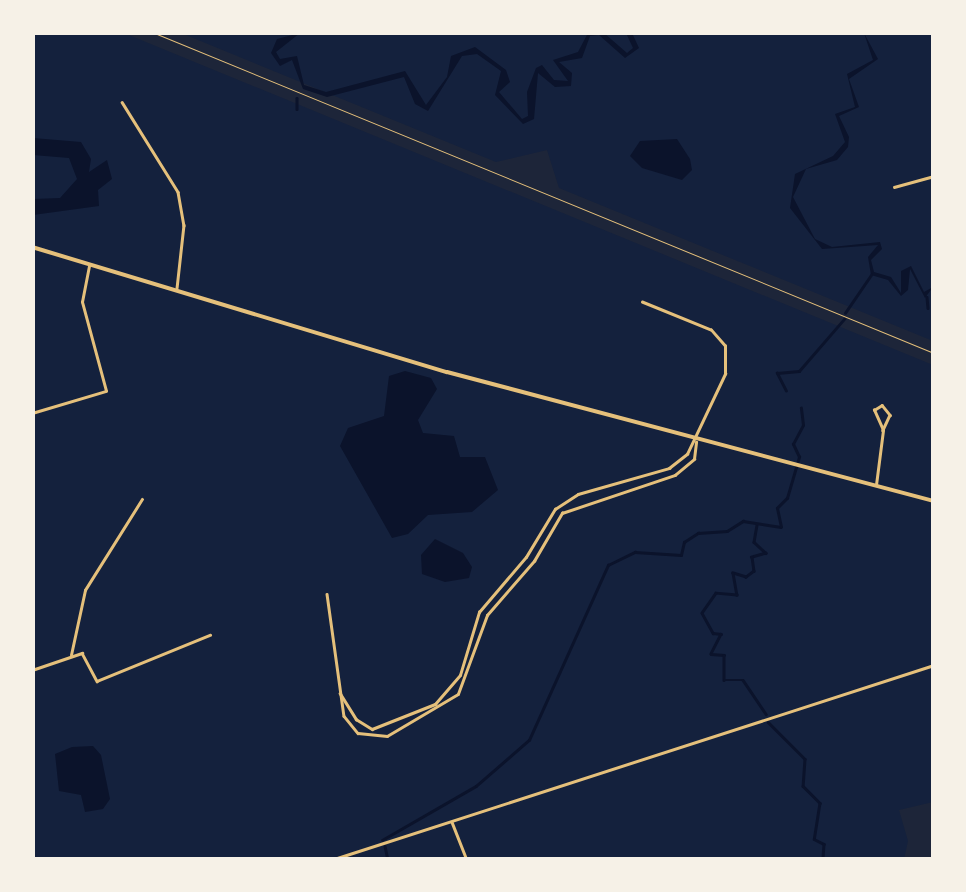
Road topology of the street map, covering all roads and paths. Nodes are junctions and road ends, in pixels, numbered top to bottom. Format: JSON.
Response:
{"nodes":[{"id":1,"x":152,"y":32,"type":"edge"},
{"id":2,"x":122,"y":102,"type":"dead end"},
{"id":3,"x":934,"y":176,"type":"edge"},
{"id":4,"x":894,"y":186,"type":"dead end"},
{"id":5,"x":32,"y":247,"type":"edge"},
{"id":6,"x":89,"y":263,"type":"junction"},
{"id":7,"x":177,"y":290,"type":"junction"},
{"id":8,"x":642,"y":302,"type":"dead end"},
{"id":9,"x":934,"y":353,"type":"edge"},
{"id":10,"x":32,"y":414,"type":"edge"},
{"id":11,"x":883,"y":430,"type":"junction"},
{"id":12,"x":696,"y":440,"type":"junction"},
{"id":13,"x":682,"y":460,"type":"junction"},
{"id":14,"x":689,"y":465,"type":"junction"},
{"id":15,"x":656,"y":472,"type":"junction"},
{"id":16,"x":658,"y":480,"type":"junction"},
{"id":17,"x":876,"y":487,"type":"junction"},
{"id":18,"x":576,"y":496,"type":"junction"},
{"id":19,"x":142,"y":499,"type":"dead end"},
{"id":20,"x":934,"y":501,"type":"edge"},
{"id":21,"x":578,"y":503,"type":"junction"},
{"id":22,"x":515,"y":569,"type":"junction"},
{"id":23,"x":521,"y":575,"type":"junction"},
{"id":24,"x":327,"y":594,"type":"dead end"},
{"id":25,"x":472,"y":625,"type":"junction"},
{"id":26,"x":480,"y":627,"type":"junction"},
{"id":27,"x":210,"y":635,"type":"dead end"},
{"id":28,"x":70,"y":656,"type":"junction"},
{"id":29,"x":934,"y":665,"type":"edge"},
{"id":30,"x":32,"y":670,"type":"edge"},
{"id":31,"x":340,"y":693,"type":"junction"},
{"id":32,"x":422,"y":711,"type":"junction"},
{"id":33,"x":426,"y":718,"type":"junction"},
{"id":34,"x":452,"y":821,"type":"junction"},
{"id":35,"x":330,"y":860,"type":"edge"},
{"id":36,"x":467,"y":860,"type":"edge"}],
"edges":[{"from":1,"to":9,"type":"path"},
{"from":2,"to":7,"type":"street"},
{"from":3,"to":4,"type":"street"},
{"from":5,"to":6,"type":"main road"},
{"from":6,"to":7,"type":"main road"},
{"from":6,"to":10,"type":"street"},
{"from":7,"to":12,"type":"main road"},
{"from":8,"to":12,"type":"street"},
{"from":11,"to":11,"type":"street"},
{"from":11,"to":17,"type":"street"},
{"from":12,"to":13,"type":"street"},
{"from":12,"to":14,"type":"street"},
{"from":12,"to":17,"type":"main road"},
{"from":13,"to":14,"type":"street"},
{"from":13,"to":15,"type":"street"},
{"from":14,"to":16,"type":"street"},
{"from":15,"to":16,"type":"street"},
{"from":15,"to":18,"type":"street"},
{"from":16,"to":21,"type":"street"},
{"from":17,"to":20,"type":"main road"},
{"from":18,"to":21,"type":"street"},
{"from":18,"to":22,"type":"street"},
{"from":19,"to":28,"type":"street"},
{"from":21,"to":23,"type":"street"},
{"from":22,"to":23,"type":"street"},
{"from":22,"to":25,"type":"street"},
{"from":23,"to":26,"type":"street"},
{"from":24,"to":31,"type":"street"},
{"from":25,"to":26,"type":"street"},
{"from":25,"to":32,"type":"street"},
{"from":26,"to":33,"type":"street"},
{"from":27,"to":28,"type":"street"},
{"from":28,"to":30,"type":"street"},
{"from":29,"to":34,"type":"street"},
{"from":31,"to":32,"type":"street"},
{"from":31,"to":33,"type":"street"},
{"from":32,"to":33,"type":"street"},
{"from":34,"to":35,"type":"street"},
{"from":34,"to":36,"type":"street"}]}
